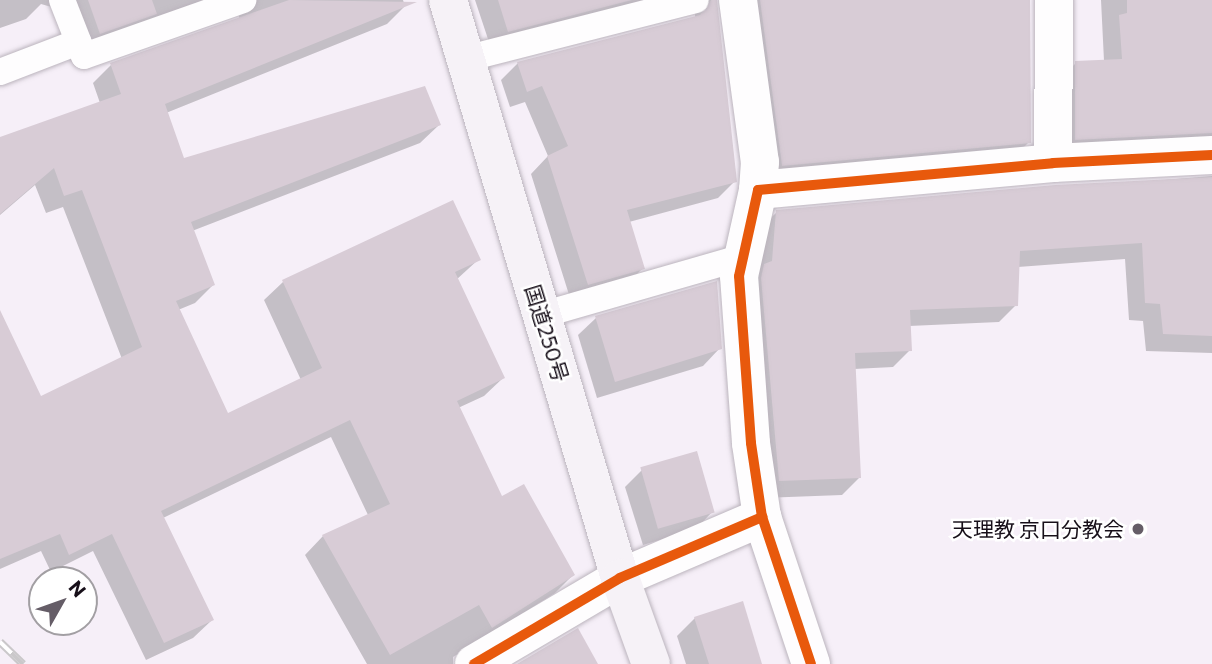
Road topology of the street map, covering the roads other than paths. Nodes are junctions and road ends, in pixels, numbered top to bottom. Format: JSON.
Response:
{"nodes":[{"id":1,"x":62,"y":0,"type":"edge"},
{"id":2,"x":243,"y":0,"type":"edge"},
{"id":3,"x":448,"y":0,"type":"edge"},
{"id":4,"x":696,"y":0,"type":"edge"},
{"id":5,"x":738,"y":0,"type":"edge"},
{"id":6,"x":1055,"y":0,"type":"edge"},
{"id":7,"x":78,"y":42,"type":"junction"},
{"id":8,"x":465,"y":59,"type":"junction"},
{"id":9,"x":0,"y":72,"type":"edge"},
{"id":10,"x":1212,"y":155,"type":"edge"},
{"id":11,"x":1053,"y":163,"type":"junction"},
{"id":12,"x":758,"y":190,"type":"junction"},
{"id":13,"x":743,"y":257,"type":"junction"},
{"id":14,"x":542,"y":315,"type":"junction"},
{"id":15,"x":762,"y":517,"type":"junction"},
{"id":16,"x":620,"y":578,"type":"junction"},
{"id":17,"x":474,"y":664,"type":"edge"},
{"id":18,"x":651,"y":664,"type":"edge"},
{"id":19,"x":811,"y":664,"type":"edge"}],
"edges":[{"from":1,"to":7,"type":"lane"},
{"from":2,"to":7,"type":"lane"},
{"from":3,"to":8,"type":"highway","name":"国道250号"},
{"from":4,"to":8,"type":"lane"},
{"from":5,"to":12,"type":"street"},
{"from":6,"to":11,"type":"street"},
{"from":7,"to":9,"type":"lane"},
{"from":8,"to":14,"type":"highway","name":"国道250号"},
{"from":10,"to":11,"type":"street"},
{"from":11,"to":12,"type":"street"},
{"from":12,"to":13,"type":"street"},
{"from":13,"to":14,"type":"lane"},
{"from":13,"to":15,"type":"street"},
{"from":14,"to":16,"type":"highway","name":"国道250号"},
{"from":15,"to":16,"type":"street"},
{"from":15,"to":19,"type":"street"},
{"from":16,"to":17,"type":"street"},
{"from":16,"to":18,"type":"highway","name":"国道250号"}]}
